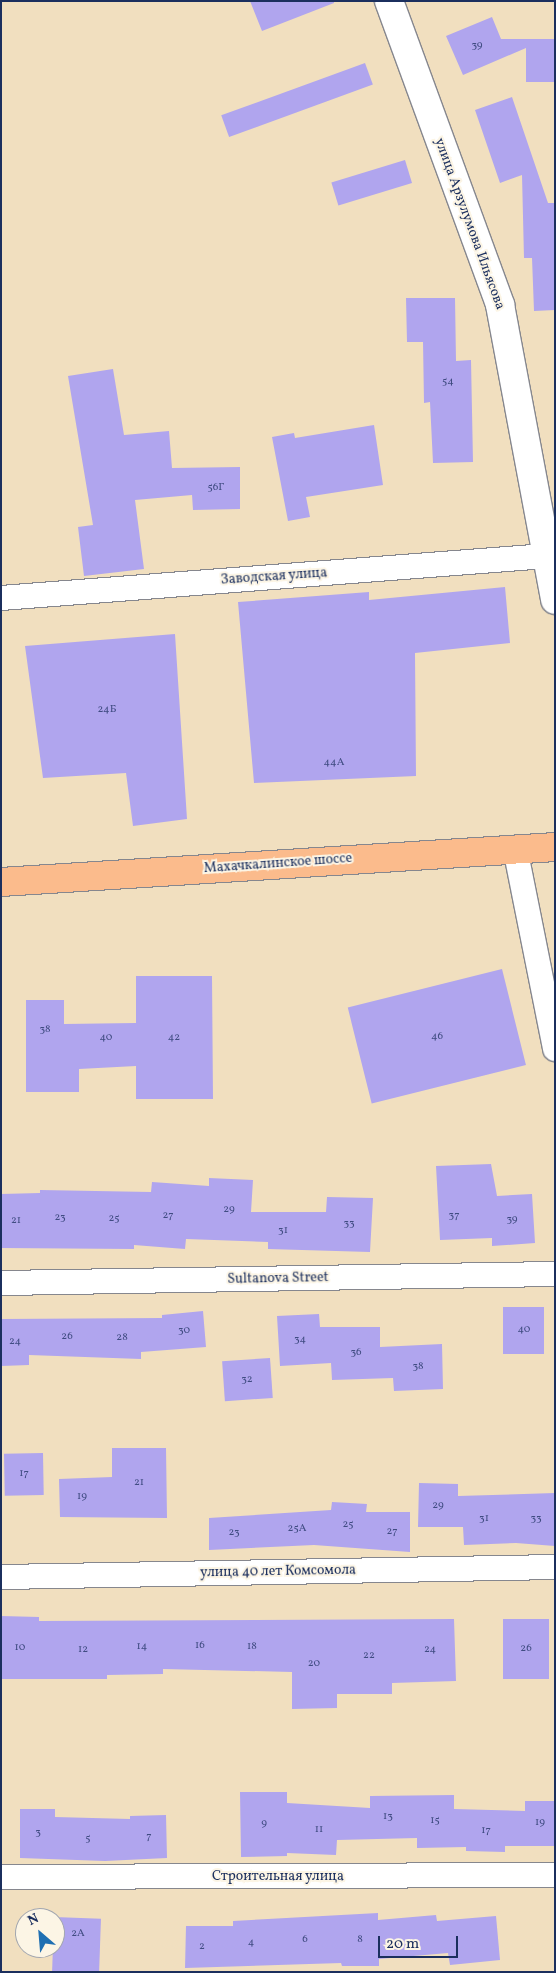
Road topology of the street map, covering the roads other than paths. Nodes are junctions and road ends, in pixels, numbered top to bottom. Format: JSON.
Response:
{"nodes":[{"id":1,"x":389,"y":1,"type":"edge"},
{"id":2,"x":546,"y":556,"type":"junction"},
{"id":3,"x":1,"y":598,"type":"edge"},
{"id":4,"x":555,"y":600,"type":"edge"},
{"id":5,"x":555,"y":847,"type":"edge"},
{"id":6,"x":515,"y":848,"type":"junction"},
{"id":7,"x":1,"y":882,"type":"edge"},
{"id":8,"x":555,"y":1049,"type":"edge"},
{"id":9,"x":555,"y":1274,"type":"edge"},
{"id":10,"x":1,"y":1283,"type":"edge"},
{"id":11,"x":555,"y":1567,"type":"edge"},
{"id":12,"x":1,"y":1577,"type":"edge"},
{"id":13,"x":555,"y":1875,"type":"edge"},
{"id":14,"x":1,"y":1877,"type":"edge"}],
"edges":[{"from":1,"to":2,"type":"street","name":"улица Арзулумова Ильясова"},
{"from":2,"to":3,"type":"street","name":"Заводская улица"},
{"from":2,"to":4,"type":"street","name":"улица Арзулумова Ильясова"},
{"from":5,"to":6,"type":"highway","name":"Махачкалинское шоссе"},
{"from":6,"to":7,"type":"highway","name":"Махачкалинское шоссе"},
{"from":6,"to":8,"type":"street"},
{"from":9,"to":10,"type":"street","name":"Sultanova Street"},
{"from":11,"to":12,"type":"street","name":"улица 40 лет Комсомола"},
{"from":13,"to":14,"type":"street","name":"Строительная улица"}]}
